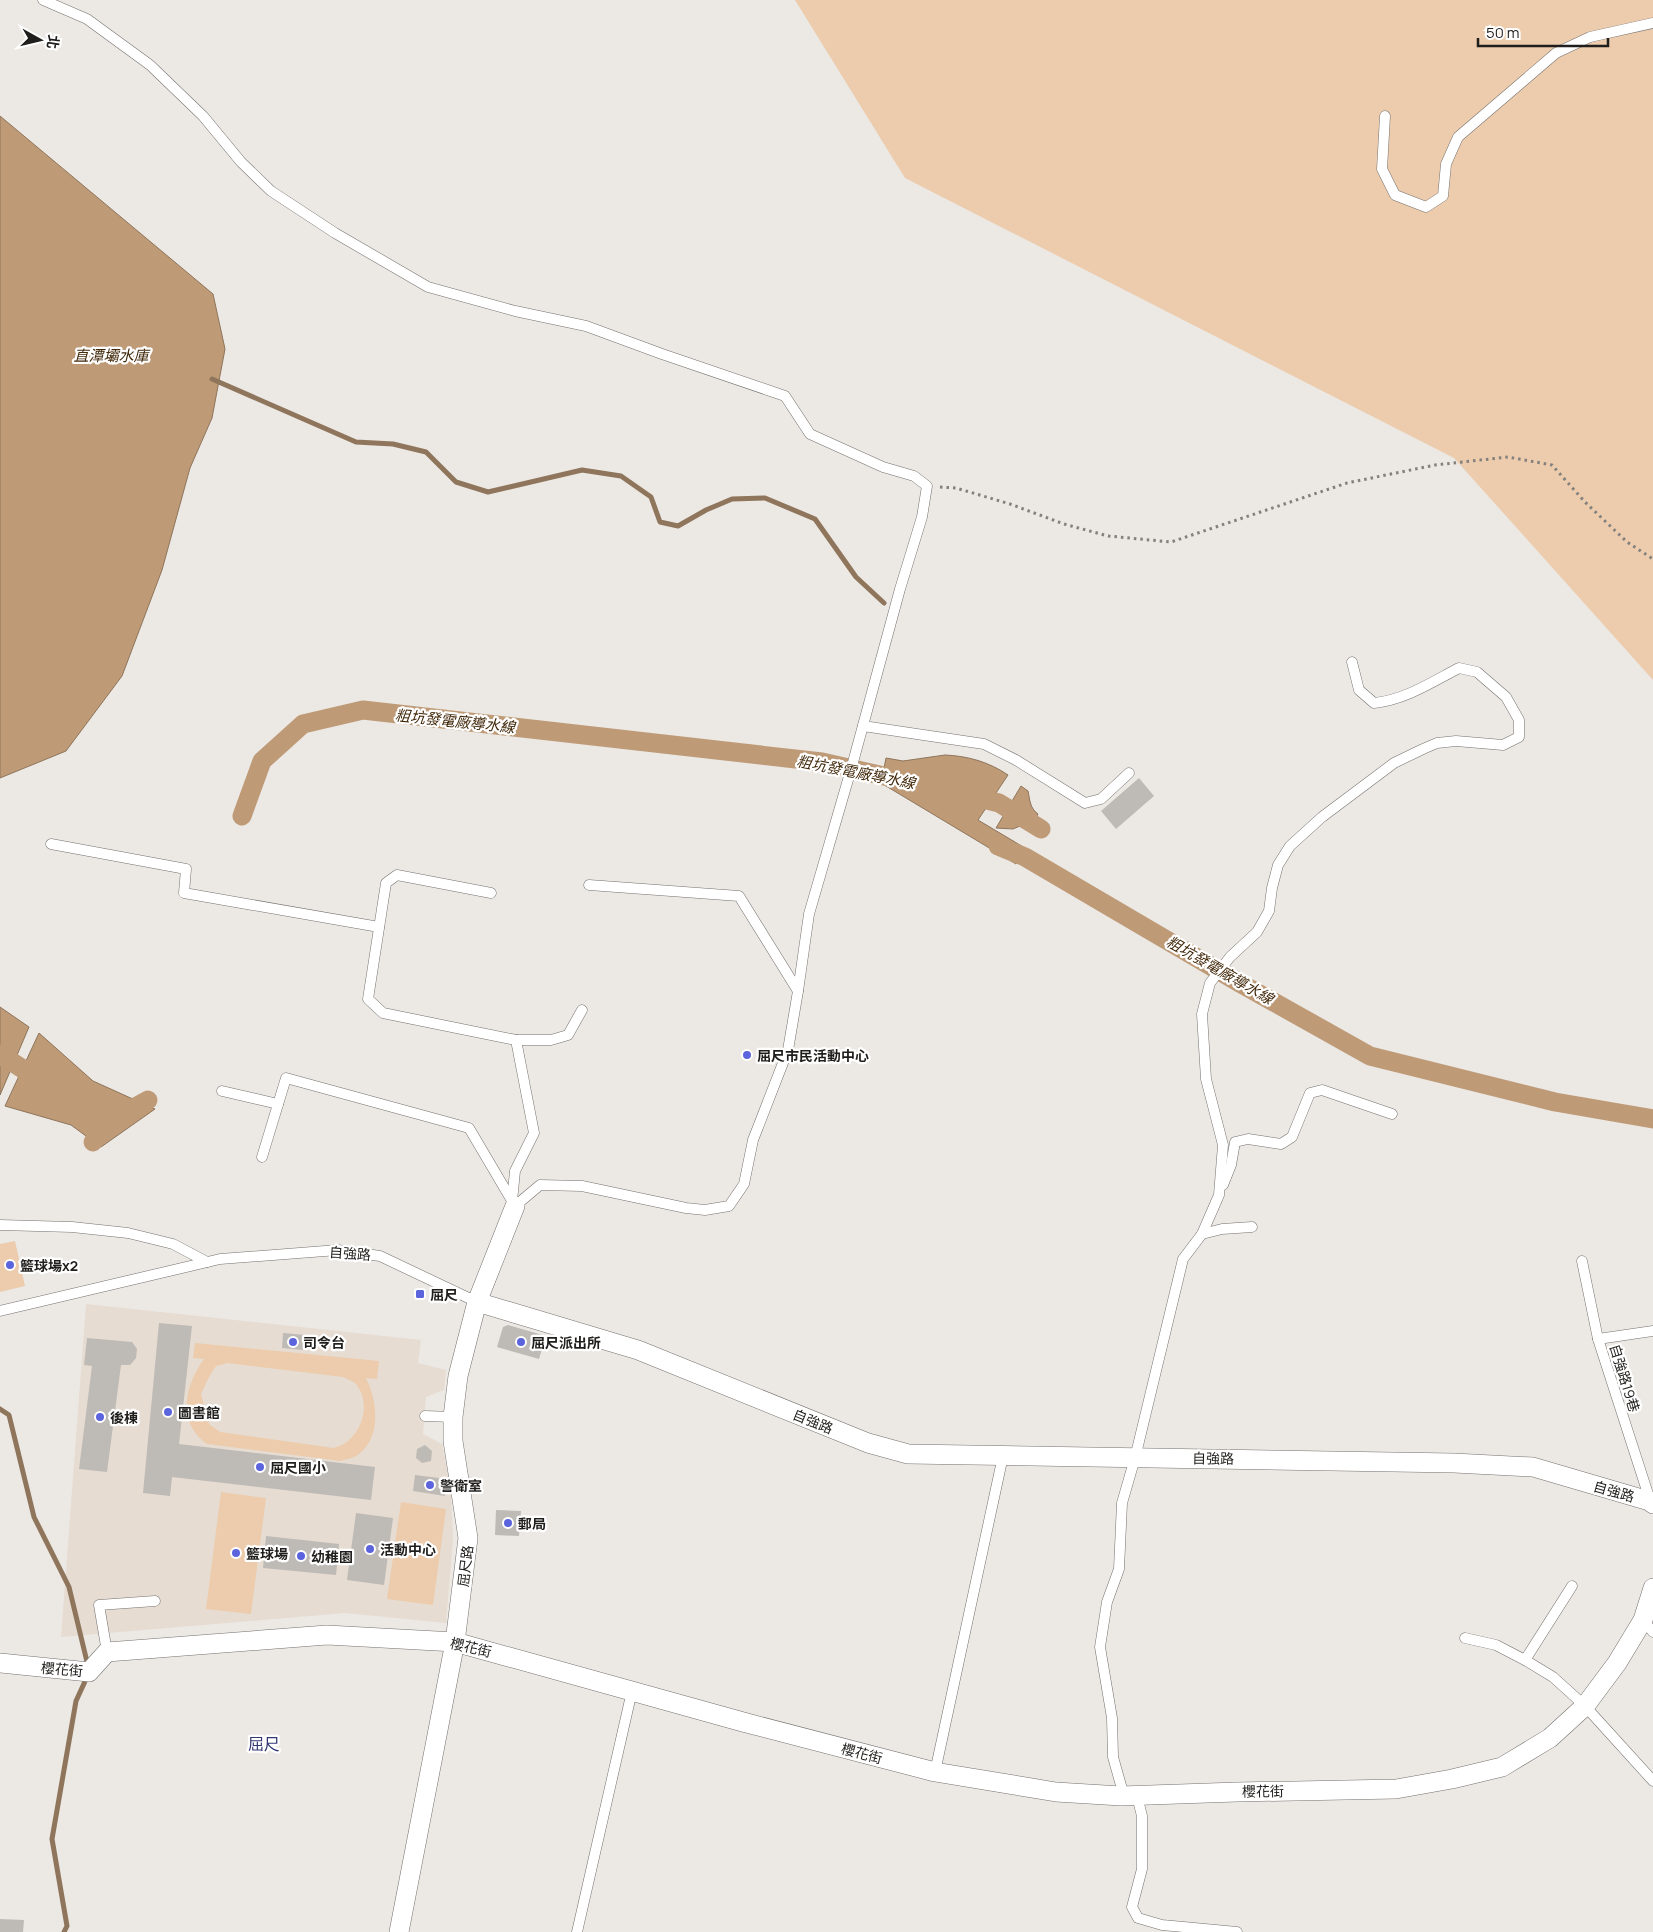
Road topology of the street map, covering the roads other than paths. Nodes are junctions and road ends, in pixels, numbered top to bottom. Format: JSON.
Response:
{"nodes":[{"id":1,"x":43,"y":0,"type":"edge"},
{"id":2,"x":1653,"y":23,"type":"edge"},
{"id":3,"x":1385,"y":116,"type":"dead end"},
{"id":4,"x":1352,"y":662,"type":"dead end"},
{"id":5,"x":863,"y":726,"type":"junction"},
{"id":6,"x":1129,"y":773,"type":"dead end"},
{"id":7,"x":52,"y":844,"type":"dead end"},
{"id":8,"x":589,"y":885,"type":"dead end"},
{"id":9,"x":491,"y":894,"type":"dead end"},
{"id":10,"x":379,"y":927,"type":"junction"},
{"id":11,"x":798,"y":991,"type":"junction"},
{"id":12,"x":582,"y":1010,"type":"dead end"},
{"id":13,"x":516,"y":1040,"type":"junction"},
{"id":14,"x":222,"y":1091,"type":"dead end"},
{"id":15,"x":278,"y":1104,"type":"junction"},
{"id":16,"x":1392,"y":1114,"type":"dead end"},
{"id":17,"x":262,"y":1157,"type":"dead end"},
{"id":18,"x":1219,"y":1195,"type":"junction"},
{"id":19,"x":513,"y":1203,"type":"junction"},
{"id":20,"x":0,"y":1225,"type":"edge"},
{"id":21,"x":1252,"y":1227,"type":"dead end"},
{"id":22,"x":1202,"y":1234,"type":"junction"},
{"id":23,"x":1582,"y":1261,"type":"dead end"},
{"id":24,"x":207,"y":1262,"type":"junction"},
{"id":25,"x":477,"y":1302,"type":"junction"},
{"id":26,"x":0,"y":1311,"type":"edge"},
{"id":27,"x":1653,"y":1331,"type":"edge"},
{"id":28,"x":1598,"y":1339,"type":"junction"},
{"id":29,"x":425,"y":1416,"type":"dead end"},
{"id":30,"x":453,"y":1417,"type":"junction"},
{"id":31,"x":1003,"y":1456,"type":"junction"},
{"id":32,"x":1135,"y":1458,"type":"junction"},
{"id":33,"x":1652,"y":1501,"type":"edge"},
{"id":34,"x":1572,"y":1586,"type":"dead end"},
{"id":35,"x":1653,"y":1588,"type":"edge"},
{"id":36,"x":155,"y":1601,"type":"dead end"},
{"id":37,"x":1648,"y":1626,"type":"edge"},
{"id":38,"x":1465,"y":1638,"type":"dead end"},
{"id":39,"x":455,"y":1642,"type":"junction"},
{"id":40,"x":106,"y":1652,"type":"junction"},
{"id":41,"x":1526,"y":1660,"type":"junction"},
{"id":42,"x":0,"y":1663,"type":"edge"},
{"id":43,"x":632,"y":1691,"type":"junction"},
{"id":44,"x":1585,"y":1706,"type":"junction"},
{"id":45,"x":935,"y":1772,"type":"junction"},
{"id":46,"x":1653,"y":1781,"type":"edge"},
{"id":47,"x":1130,"y":1796,"type":"junction"},
{"id":48,"x":399,"y":1932,"type":"edge"},
{"id":49,"x":577,"y":1932,"type":"edge"},
{"id":50,"x":1237,"y":1932,"type":"edge"}],
"edges":[{"from":1,"to":5,"type":"lane"},
{"from":2,"to":3,"type":"lane"},
{"from":4,"to":18,"type":"lane"},
{"from":5,"to":6,"type":"lane"},
{"from":5,"to":11,"type":"lane"},
{"from":7,"to":10,"type":"lane"},
{"from":8,"to":11,"type":"lane"},
{"from":9,"to":10,"type":"lane"},
{"from":10,"to":13,"type":"lane"},
{"from":11,"to":19,"type":"lane"},
{"from":12,"to":13,"type":"lane"},
{"from":13,"to":19,"type":"lane"},
{"from":14,"to":15,"type":"lane"},
{"from":15,"to":17,"type":"lane"},
{"from":15,"to":19,"type":"lane"},
{"from":16,"to":18,"type":"lane"},
{"from":18,"to":22,"type":"lane"},
{"from":19,"to":25,"type":"street","name":"屈尺路"},
{"from":20,"to":24,"type":"lane"},
{"from":21,"to":22,"type":"lane"},
{"from":22,"to":32,"type":"lane"},
{"from":23,"to":28,"type":"lane","name":"自強路19巷"},
{"from":24,"to":25,"type":"lane","name":"自強路"},
{"from":24,"to":26,"type":"lane","name":"自強路"},
{"from":25,"to":30,"type":"street","name":"屈尺路"},
{"from":25,"to":31,"type":"street","name":"自強路"},
{"from":27,"to":28,"type":"lane"},
{"from":28,"to":33,"type":"lane","name":"自強路19巷"},
{"from":29,"to":30,"type":"lane"},
{"from":30,"to":39,"type":"street","name":"屈尺路"},
{"from":31,"to":32,"type":"street","name":"自強路"},
{"from":31,"to":45,"type":"lane"},
{"from":32,"to":33,"type":"street","name":"自強路"},
{"from":32,"to":47,"type":"lane"},
{"from":34,"to":41,"type":"lane"},
{"from":35,"to":37,"type":"street","name":"櫻花街"},
{"from":36,"to":40,"type":"lane"},
{"from":37,"to":44,"type":"street","name":"櫻花街"},
{"from":38,"to":41,"type":"lane"},
{"from":39,"to":40,"type":"street","name":"櫻花街"},
{"from":39,"to":43,"type":"street","name":"櫻花街"},
{"from":39,"to":48,"type":"street","name":"屈尺路"},
{"from":40,"to":42,"type":"street","name":"櫻花街"},
{"from":41,"to":44,"type":"lane"},
{"from":43,"to":45,"type":"street","name":"櫻花街"},
{"from":43,"to":49,"type":"lane"},
{"from":44,"to":46,"type":"lane"},
{"from":44,"to":47,"type":"street","name":"櫻花街"},
{"from":45,"to":47,"type":"street","name":"櫻花街"},
{"from":47,"to":50,"type":"lane"}]}
